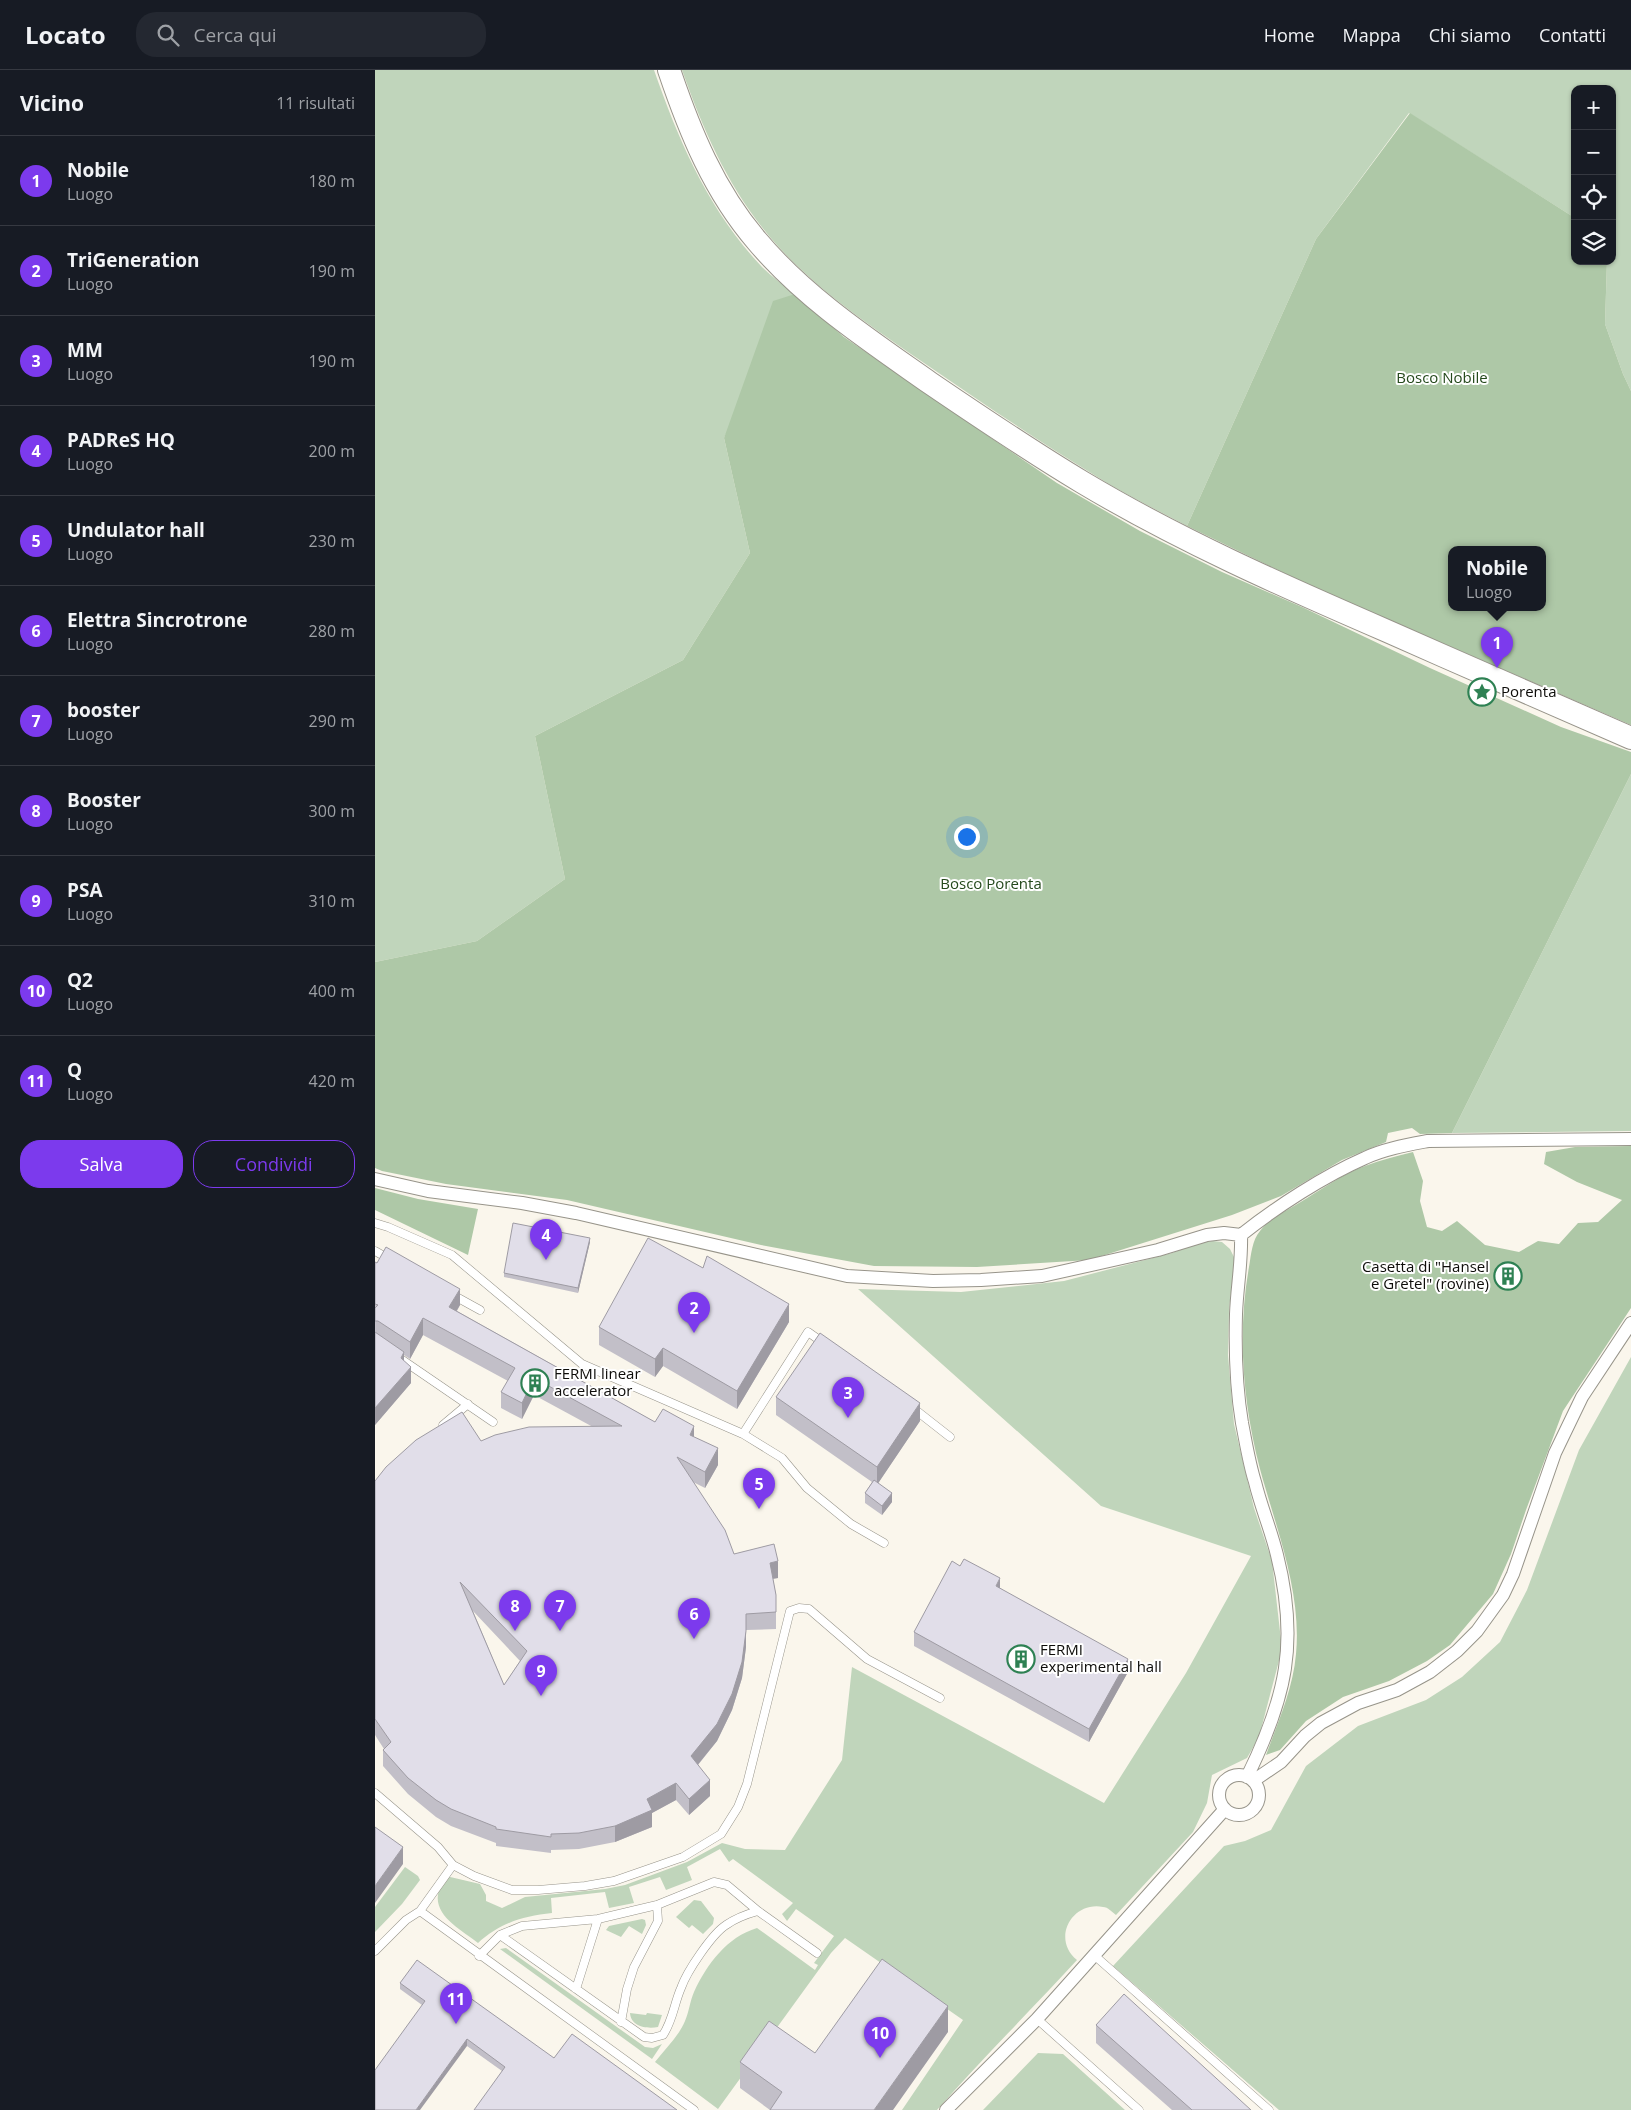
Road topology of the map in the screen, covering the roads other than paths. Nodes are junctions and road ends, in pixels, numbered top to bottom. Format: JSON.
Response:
{"nodes":[{"id":1,"x":669,"y":70,"type":"edge"},
{"id":2,"x":1631,"y":738,"type":"edge"},
{"id":3,"x":1631,"y":1139,"type":"edge"},
{"id":4,"x":375,"y":1179,"type":"edge"},
{"id":5,"x":375,"y":1223,"type":"edge"},
{"id":6,"x":1241,"y":1235,"type":"junction"},
{"id":7,"x":375,"y":1251,"type":"edge"},
{"id":8,"x":399,"y":1265,"type":"edge"},
{"id":9,"x":440,"y":1287,"type":"edge"},
{"id":10,"x":480,"y":1310,"type":"dead end"},
{"id":11,"x":1631,"y":1323,"type":"edge"},
{"id":12,"x":831,"y":1349,"type":"edge"},
{"id":13,"x":388,"y":1351,"type":"edge"},
{"id":14,"x":468,"y":1404,"type":"junction"},
{"id":15,"x":908,"y":1404,"type":"edge"},
{"id":16,"x":493,"y":1422,"type":"dead end"},
{"id":17,"x":439,"y":1428,"type":"edge"},
{"id":18,"x":743,"y":1434,"type":"junction"},
{"id":19,"x":950,"y":1437,"type":"dead end"},
{"id":20,"x":884,"y":1543,"type":"dead end"},
{"id":21,"x":940,"y":1698,"type":"dead end"},
{"id":22,"x":1250,"y":1779,"type":"junction"},
{"id":23,"x":375,"y":1793,"type":"edge"},
{"id":24,"x":1225,"y":1809,"type":"junction"},
{"id":25,"x":453,"y":1864,"type":"junction"},
{"id":26,"x":657,"y":1905,"type":"junction"},
{"id":27,"x":420,"y":1911,"type":"junction"},
{"id":28,"x":758,"y":1911,"type":"junction"},
{"id":29,"x":598,"y":1919,"type":"junction"},
{"id":30,"x":500,"y":1935,"type":"junction"},
{"id":31,"x":375,"y":1952,"type":"edge"},
{"id":32,"x":817,"y":1953,"type":"dead end"},
{"id":33,"x":1094,"y":1955,"type":"junction"},
{"id":34,"x":479,"y":1956,"type":"junction"},
{"id":35,"x":576,"y":1989,"type":"junction"},
{"id":36,"x":1037,"y":2019,"type":"junction"},
{"id":37,"x":621,"y":2022,"type":"junction"},
{"id":38,"x":693,"y":2110,"type":"edge"},
{"id":39,"x":946,"y":2110,"type":"edge"},
{"id":40,"x":1139,"y":2110,"type":"edge"},
{"id":41,"x":1269,"y":2110,"type":"edge"}],
"edges":[{"from":1,"to":2,"type":"main road"},
{"from":3,"to":6,"type":"street"},
{"from":4,"to":6,"type":"street"},
{"from":5,"to":18,"type":"lane"},
{"from":6,"to":22,"type":"street"},
{"from":7,"to":8,"type":"lane"},
{"from":9,"to":10,"type":"lane"},
{"from":11,"to":22,"type":"street"},
{"from":12,"to":18,"type":"lane"},
{"from":13,"to":14,"type":"lane"},
{"from":14,"to":16,"type":"lane"},
{"from":14,"to":17,"type":"lane"},
{"from":15,"to":19,"type":"lane"},
{"from":18,"to":20,"type":"lane"},
{"from":21,"to":25,"type":"lane"},
{"from":22,"to":24,"type":"street"},
{"from":22,"to":24,"type":"street"},
{"from":23,"to":25,"type":"lane"},
{"from":24,"to":33,"type":"street"},
{"from":25,"to":27,"type":"lane"},
{"from":26,"to":28,"type":"lane"},
{"from":26,"to":29,"type":"lane"},
{"from":26,"to":37,"type":"lane"},
{"from":27,"to":31,"type":"lane"},
{"from":27,"to":34,"type":"lane"},
{"from":28,"to":32,"type":"lane"},
{"from":28,"to":37,"type":"lane"},
{"from":29,"to":30,"type":"lane"},
{"from":29,"to":35,"type":"lane"},
{"from":30,"to":34,"type":"lane"},
{"from":30,"to":35,"type":"lane"},
{"from":33,"to":36,"type":"street"},
{"from":33,"to":41,"type":"lane"},
{"from":34,"to":38,"type":"lane"},
{"from":35,"to":37,"type":"lane"},
{"from":36,"to":39,"type":"street"},
{"from":36,"to":40,"type":"lane"}]}
